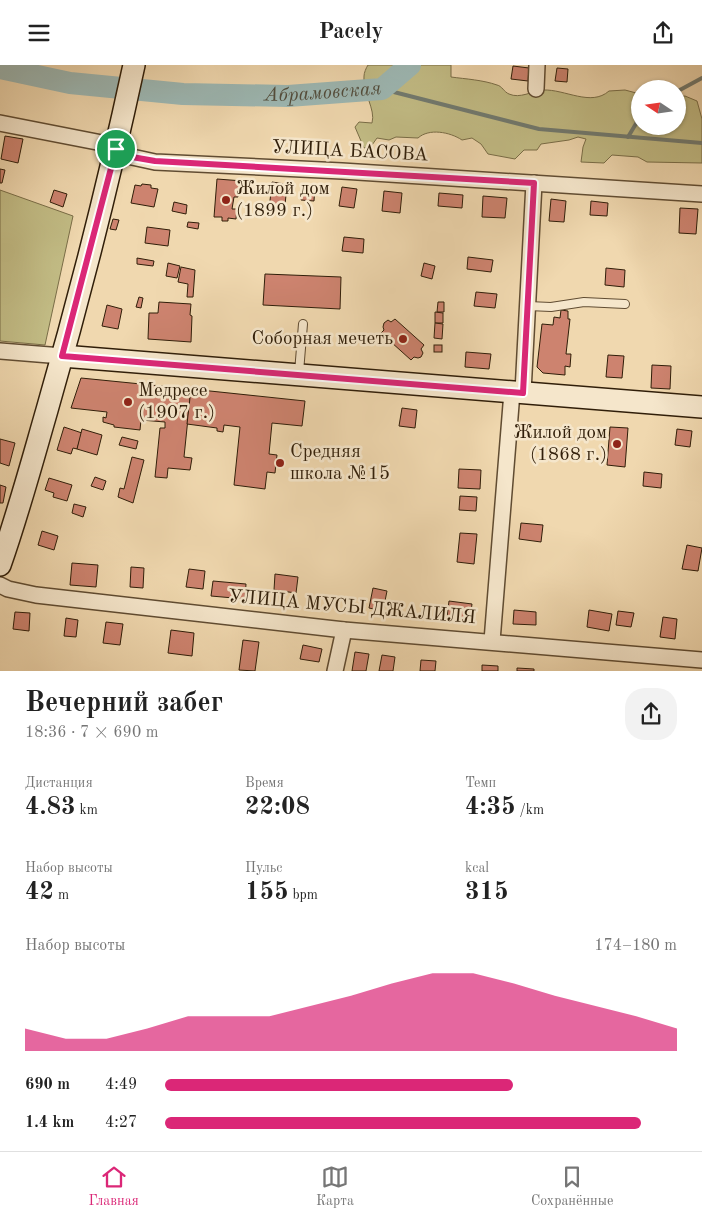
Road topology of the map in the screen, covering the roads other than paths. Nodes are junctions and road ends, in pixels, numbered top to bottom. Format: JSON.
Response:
{"nodes":[{"id":1,"x":134,"y":65,"type":"edge"},
{"id":2,"x":537,"y":65,"type":"edge"},
{"id":3,"x":536,"y":89,"type":"dead end"},
{"id":4,"x":0,"y":123,"type":"edge"},
{"id":5,"x":118,"y":140,"type":"junction"},
{"id":6,"x":534,"y":183,"type":"junction"},
{"id":7,"x":702,"y":194,"type":"edge"},
{"id":8,"x":625,"y":303,"type":"dead end"},
{"id":9,"x":528,"y":306,"type":"junction"},
{"id":10,"x":303,"y":324,"type":"dead end"},
{"id":11,"x":0,"y":351,"type":"edge"},
{"id":12,"x":62,"y":356,"type":"junction"},
{"id":13,"x":299,"y":374,"type":"junction"},
{"id":14,"x":518,"y":392,"type":"junction"},
{"id":15,"x":702,"y":407,"type":"edge"},
{"id":16,"x":0,"y":565,"type":"edge"},
{"id":17,"x":0,"y":585,"type":"edge"},
{"id":18,"x":344,"y":629,"type":"junction"},
{"id":19,"x":492,"y":641,"type":"junction"},
{"id":20,"x":702,"y":660,"type":"edge"},
{"id":21,"x":334,"y":671,"type":"edge"}],
"edges":[{"from":1,"to":5,"type":"street"},
{"from":2,"to":3,"type":"street"},
{"from":4,"to":5,"type":"street","name":"УЛИЦА БАСОВА"},
{"from":5,"to":6,"type":"street","name":"УЛИЦА БАСОВА"},
{"from":5,"to":12,"type":"street"},
{"from":6,"to":7,"type":"street","name":"УЛИЦА БАСОВА"},
{"from":6,"to":9,"type":"street"},
{"from":8,"to":9,"type":"lane"},
{"from":9,"to":14,"type":"street"},
{"from":10,"to":13,"type":"lane"},
{"from":11,"to":12,"type":"street"},
{"from":12,"to":13,"type":"street"},
{"from":12,"to":16,"type":"street"},
{"from":13,"to":14,"type":"street"},
{"from":14,"to":15,"type":"street"},
{"from":14,"to":19,"type":"street"},
{"from":17,"to":18,"type":"street","name":"УЛИЦА МУСЫ ДЖАЛИЛЯ"},
{"from":18,"to":19,"type":"street","name":"УЛИЦА МУСЫ ДЖАЛИЛЯ"},
{"from":18,"to":21,"type":"street"},
{"from":19,"to":20,"type":"street","name":"УЛИЦА МУСЫ ДЖАЛИЛЯ"}]}
